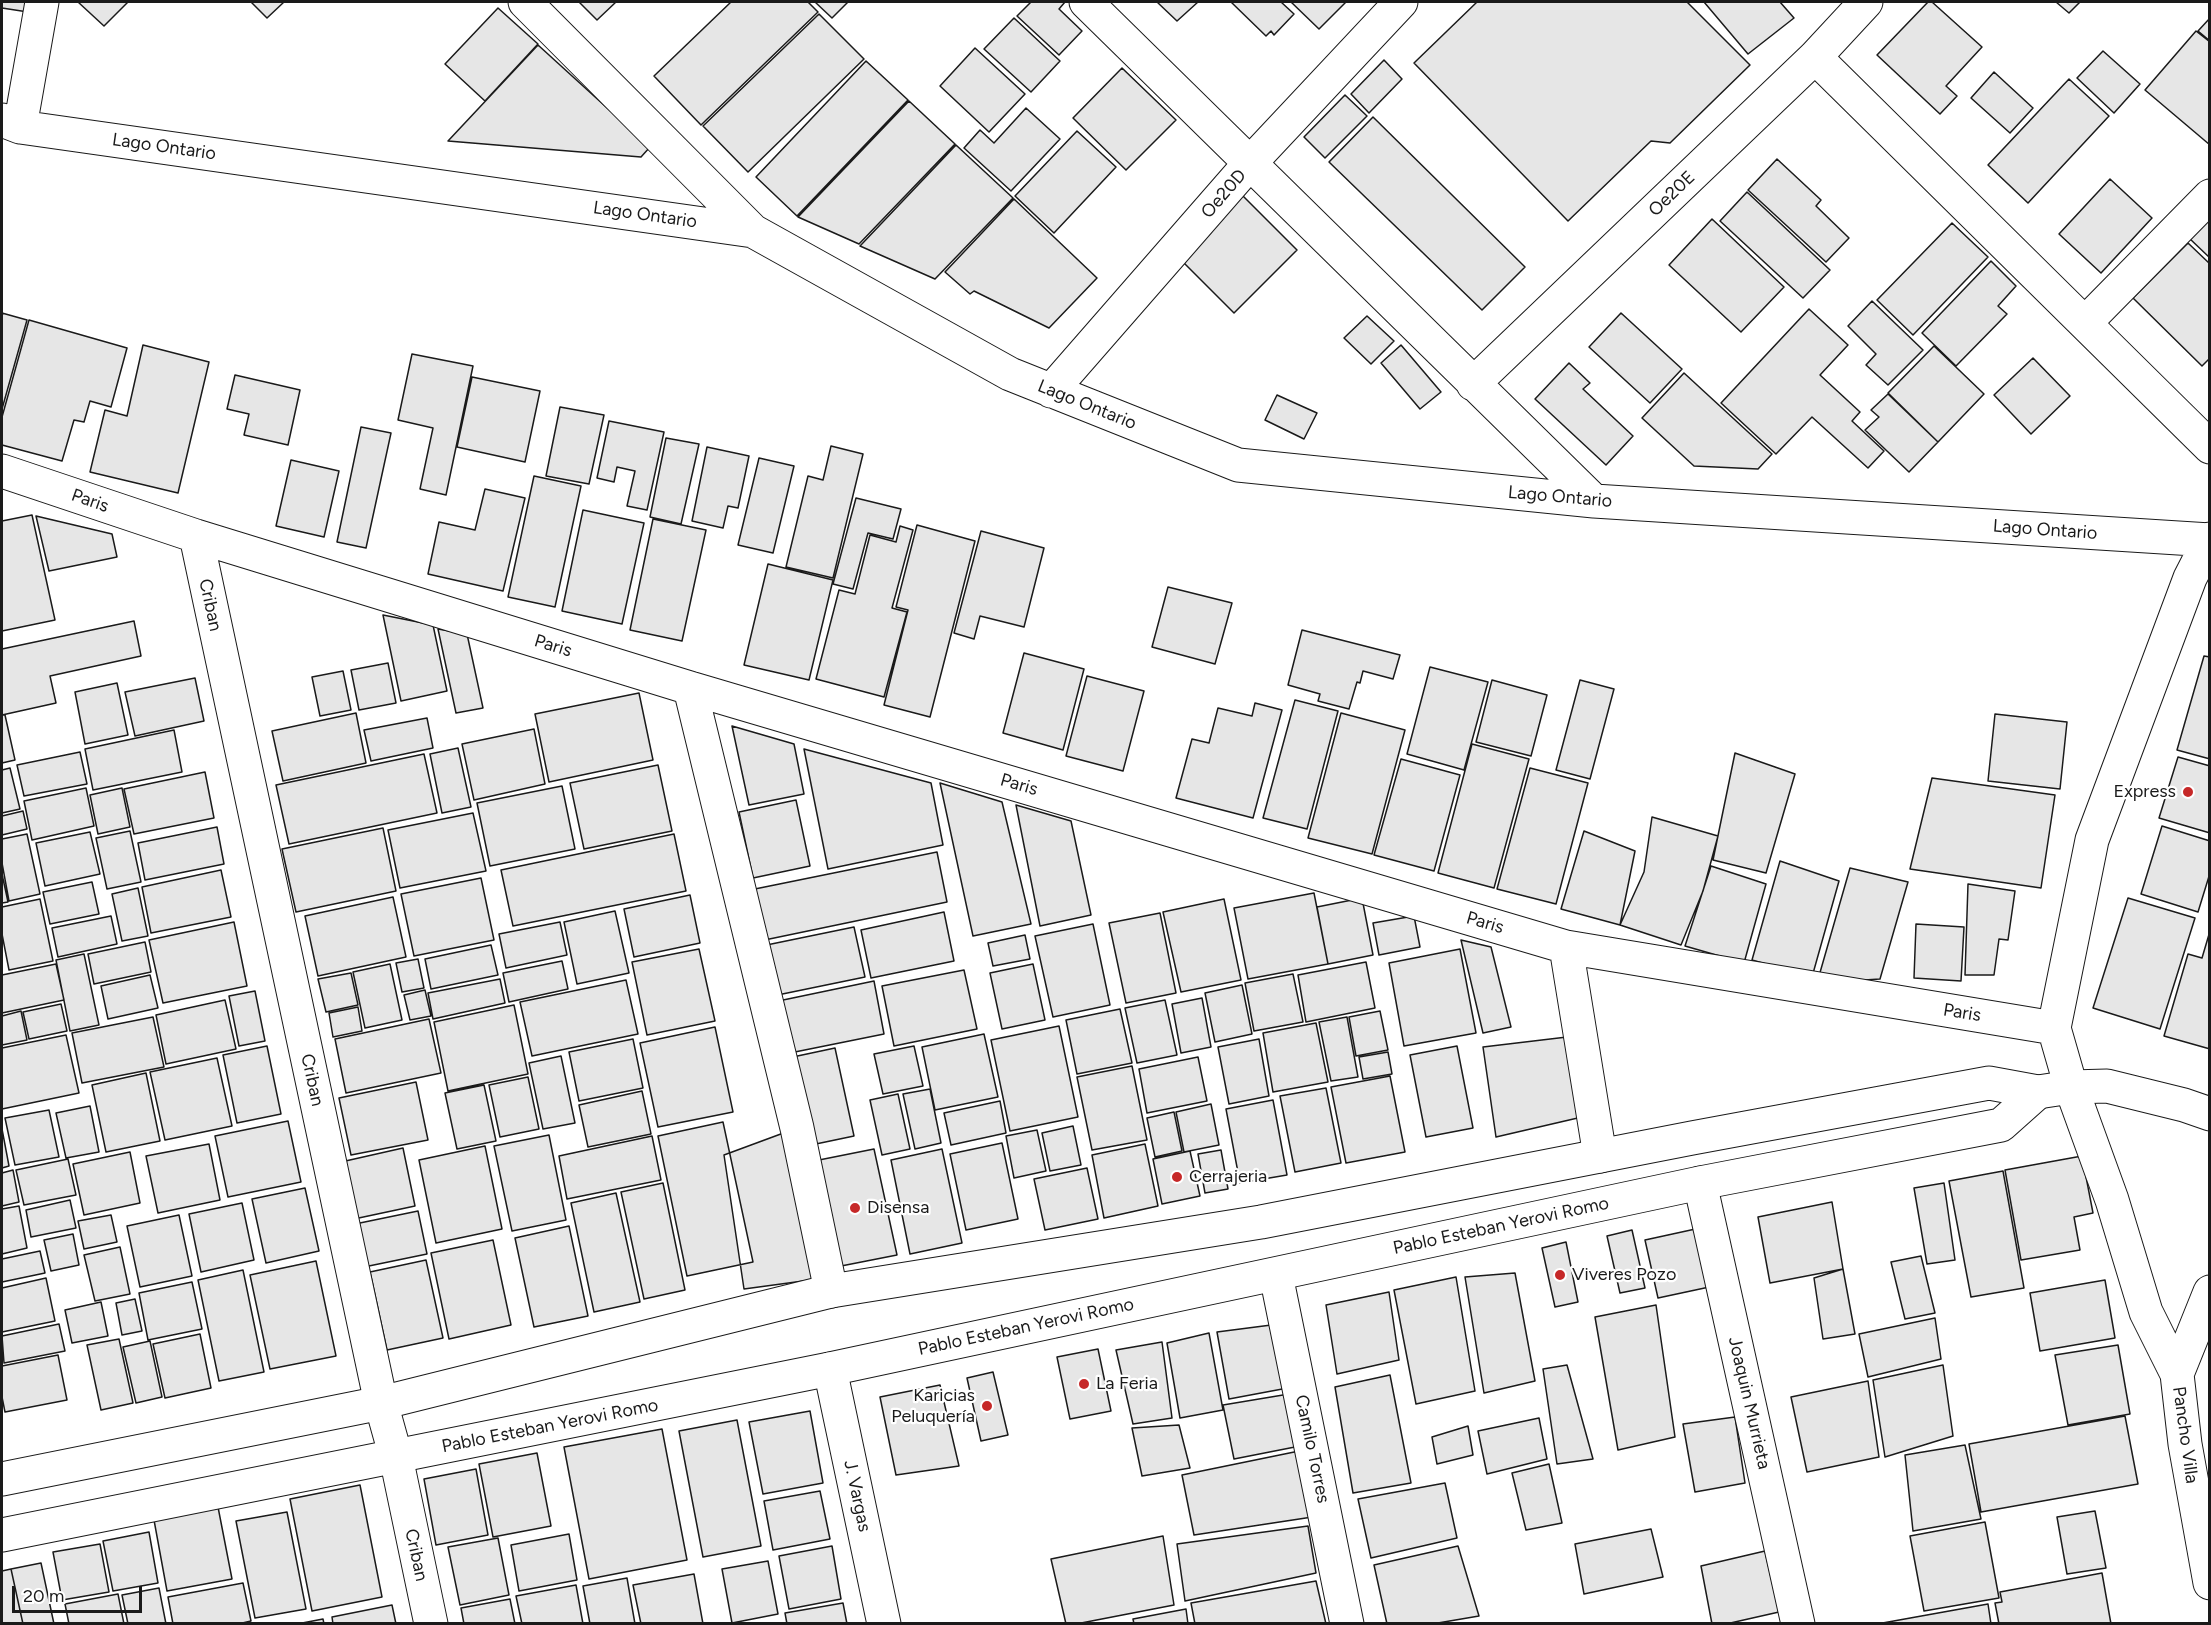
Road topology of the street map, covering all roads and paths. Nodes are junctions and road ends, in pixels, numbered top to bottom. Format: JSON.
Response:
{"nodes":[{"id":1,"x":42,"y":2,"type":"edge"},
{"id":2,"x":525,"y":2,"type":"edge"},
{"id":3,"x":1086,"y":2,"type":"edge"},
{"id":4,"x":1401,"y":2,"type":"edge"},
{"id":5,"x":1866,"y":2,"type":"edge"},
{"id":6,"x":1815,"y":57,"type":"junction"},
{"id":7,"x":11,"y":123,"type":"edge"},
{"id":8,"x":1250,"y":163,"type":"junction"},
{"id":9,"x":2210,"y":196,"type":"edge"},
{"id":10,"x":753,"y":231,"type":"junction"},
{"id":11,"x":2085,"y":323,"type":"junction"},
{"id":12,"x":1473,"y":384,"type":"junction"},
{"id":13,"x":1051,"y":391,"type":"junction"},
{"id":14,"x":2210,"y":447,"type":"edge"},
{"id":15,"x":2,"y":471,"type":"edge"},
{"id":16,"x":1594,"y":501,"type":"junction"},
{"id":17,"x":196,"y":536,"type":"junction"},
{"id":18,"x":2209,"y":540,"type":"edge"},
{"id":19,"x":2200,"y":589,"type":"edge"},
{"id":20,"x":690,"y":688,"type":"junction"},
{"id":21,"x":1566,"y":947,"type":"junction"},
{"id":22,"x":2054,"y":1028,"type":"junction"},
{"id":23,"x":2071,"y":1087,"type":"junction"},
{"id":24,"x":2038,"y":1092,"type":"junction"},
{"id":25,"x":2210,"y":1114,"type":"edge"},
{"id":26,"x":1600,"y":1156,"type":"junction"},
{"id":27,"x":1700,"y":1183,"type":"junction"},
{"id":28,"x":1276,"y":1275,"type":"junction"},
{"id":29,"x":831,"y":1291,"type":"junction"},
{"id":30,"x":2210,"y":1292,"type":"edge"},
{"id":31,"x":830,"y":1369,"type":"junction"},
{"id":32,"x":2176,"y":1374,"type":"junction"},
{"id":33,"x":381,"y":1403,"type":"junction"},
{"id":34,"x":396,"y":1457,"type":"junction"},
{"id":35,"x":2,"y":1479,"type":"edge"},
{"id":36,"x":2,"y":1535,"type":"edge"},
{"id":37,"x":2210,"y":1583,"type":"edge"},
{"id":38,"x":431,"y":1623,"type":"edge"},
{"id":39,"x":884,"y":1623,"type":"edge"},
{"id":40,"x":1347,"y":1623,"type":"edge"},
{"id":41,"x":1798,"y":1623,"type":"edge"}],
"edges":[{"from":1,"to":7,"type":"street"},
{"from":2,"to":10,"type":"street"},
{"from":3,"to":8,"type":"street"},
{"from":4,"to":8,"type":"street","name":"Oe20D"},
{"from":5,"to":6,"type":"street","name":"Oe20E"},
{"from":6,"to":11,"type":"street"},
{"from":6,"to":12,"type":"street","name":"Oe20E"},
{"from":7,"to":10,"type":"street","name":"Lago Ontario"},
{"from":8,"to":12,"type":"street"},
{"from":8,"to":13,"type":"street","name":"Oe20D"},
{"from":9,"to":11,"type":"street"},
{"from":10,"to":13,"type":"street","name":"Lago Ontario"},
{"from":11,"to":14,"type":"street"},
{"from":12,"to":16,"type":"street"},
{"from":13,"to":16,"type":"street","name":"Lago Ontario"},
{"from":15,"to":17,"type":"street","name":"Paris"},
{"from":16,"to":18,"type":"street","name":"Lago Ontario"},
{"from":17,"to":20,"type":"street","name":"Paris"},
{"from":17,"to":33,"type":"street","name":"Criban"},
{"from":18,"to":19,"type":"street"},
{"from":19,"to":22,"type":"street"},
{"from":20,"to":21,"type":"street","name":"Paris"},
{"from":20,"to":29,"type":"street"},
{"from":21,"to":22,"type":"street","name":"Paris"},
{"from":21,"to":26,"type":"street"},
{"from":22,"to":23,"type":"street"},
{"from":23,"to":24,"type":"street"},
{"from":23,"to":25,"type":"street"},
{"from":23,"to":32,"type":"street"},
{"from":24,"to":26,"type":"street"},
{"from":24,"to":27,"type":"street","name":"Pablo Esteban Yerovi Romo"},
{"from":26,"to":29,"type":"street"},
{"from":27,"to":28,"type":"street","name":"Pablo Esteban Yerovi Romo"},
{"from":27,"to":41,"type":"street","name":"Joaquin Murrieta"},
{"from":28,"to":31,"type":"street","name":"Pablo Esteban Yerovi Romo"},
{"from":28,"to":40,"type":"street","name":"Camilo Torres"},
{"from":29,"to":33,"type":"street"},
{"from":30,"to":32,"type":"street","name":"Pancho Villa"},
{"from":31,"to":34,"type":"street","name":"Pablo Esteban Yerovi Romo"},
{"from":31,"to":39,"type":"street","name":"J. Vargas"},
{"from":32,"to":37,"type":"street","name":"Pancho Villa"},
{"from":33,"to":34,"type":"street","name":"Criban"},
{"from":33,"to":35,"type":"street"},
{"from":34,"to":36,"type":"street","name":"Pablo Esteban Yerovi Romo"},
{"from":34,"to":38,"type":"street","name":"Criban"}]}
